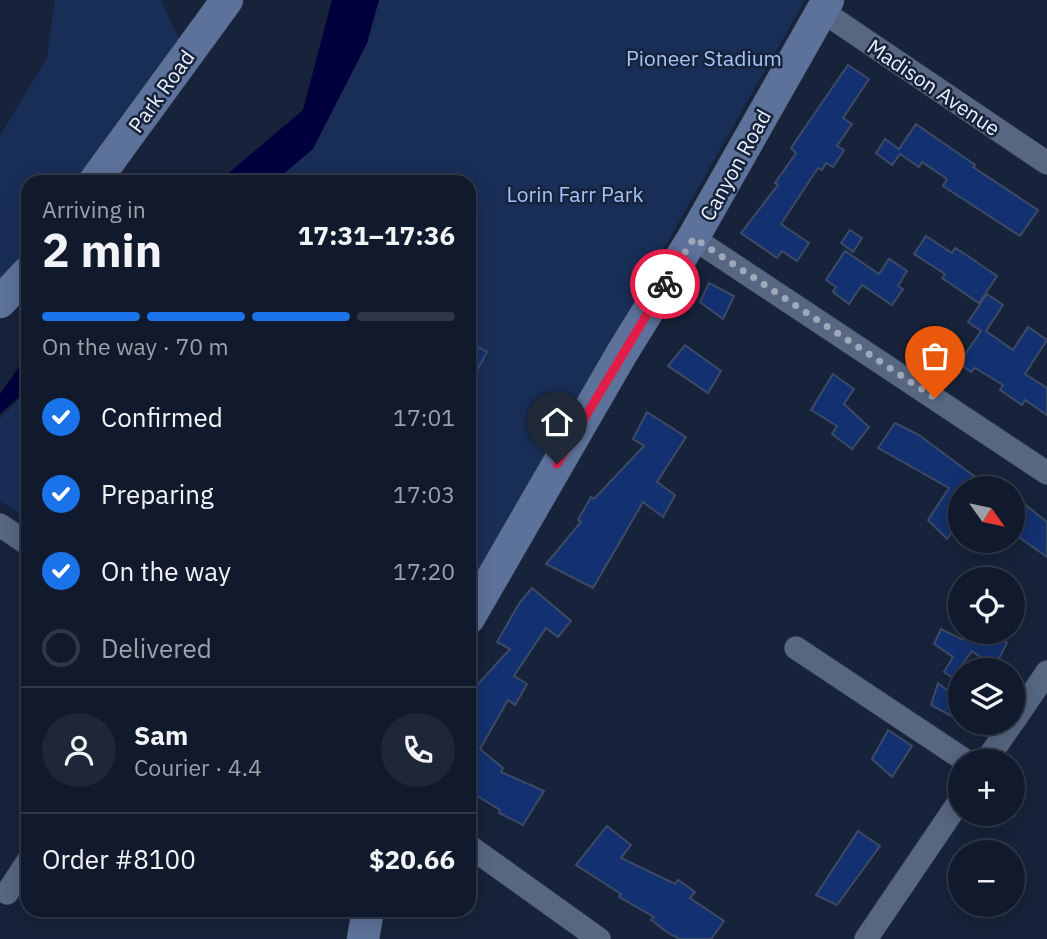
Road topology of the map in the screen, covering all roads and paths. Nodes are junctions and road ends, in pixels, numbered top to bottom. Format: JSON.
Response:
{"nodes":[{"id":1,"x":227,"y":0,"type":"edge"},
{"id":2,"x":825,"y":6,"type":"edge"},
{"id":3,"x":1047,"y":163,"type":"edge"},
{"id":4,"x":99,"y":175,"type":"edge"},
{"id":5,"x":694,"y":238,"type":"junction"},
{"id":6,"x":21,"y":280,"type":"edge"},
{"id":7,"x":0,"y":302,"type":"edge"},
{"id":8,"x":1047,"y":473,"type":"edge"},
{"id":9,"x":0,"y":525,"type":"edge"},
{"id":10,"x":21,"y":539,"type":"edge"},
{"id":11,"x":476,"y":606,"type":"edge"},
{"id":12,"x":796,"y":648,"type":"dead end"},
{"id":13,"x":1047,"y":672,"type":"edge"},
{"id":14,"x":1025,"y":704,"type":"edge"},
{"id":15,"x":948,"y":749,"type":"edge"},
{"id":16,"x":948,"y":818,"type":"edge"},
{"id":17,"x":476,"y":851,"type":"edge"},
{"id":18,"x":21,"y":871,"type":"edge"},
{"id":19,"x":6,"y":893,"type":"dead end"},
{"id":20,"x":367,"y":917,"type":"edge"},
{"id":21,"x":363,"y":939,"type":"edge"},
{"id":22,"x":599,"y":939,"type":"edge"},
{"id":23,"x":866,"y":939,"type":"edge"}],
"edges":[{"from":1,"to":4,"type":"street","name":"Park Road"},
{"from":2,"to":3,"type":"street","name":"Madison Avenue"},
{"from":2,"to":5,"type":"street","name":"Canyon Road"},
{"from":5,"to":8,"type":"street"},
{"from":5,"to":11,"type":"street","name":"Canyon Road"},
{"from":6,"to":7,"type":"street"},
{"from":9,"to":10,"type":"street"},
{"from":12,"to":15,"type":"street"},
{"from":13,"to":14,"type":"street"},
{"from":16,"to":23,"type":"street"},
{"from":17,"to":22,"type":"street"},
{"from":18,"to":19,"type":"street"},
{"from":20,"to":21,"type":"street"}]}
